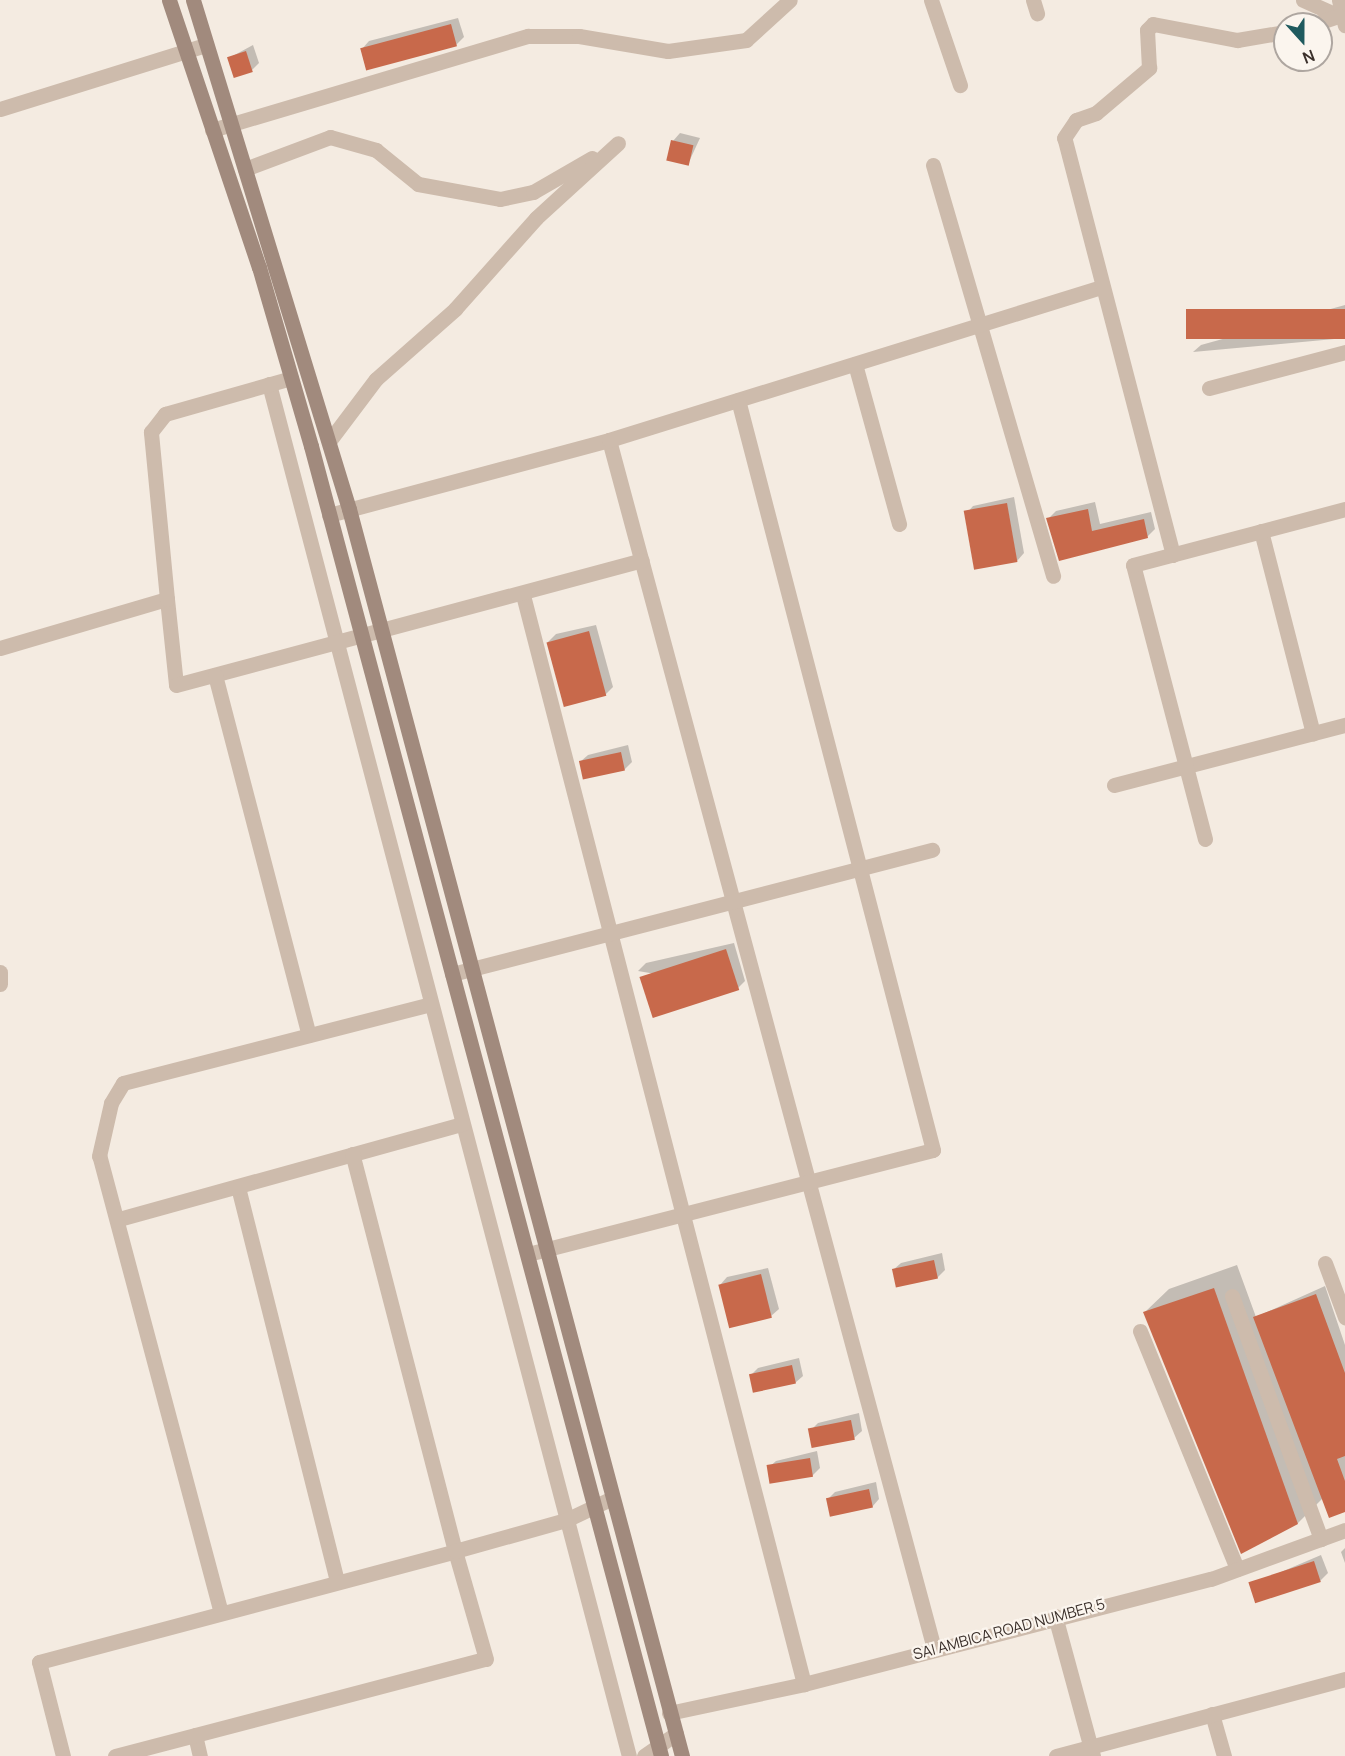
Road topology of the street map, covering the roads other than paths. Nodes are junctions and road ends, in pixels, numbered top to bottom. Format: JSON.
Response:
{"nodes":[{"id":1,"x":169,"y":0,"type":"edge"},
{"id":2,"x":193,"y":0,"type":"edge"},
{"id":3,"x":790,"y":0,"type":"edge"},
{"id":4,"x":931,"y":0,"type":"edge"},
{"id":5,"x":1303,"y":0,"type":"edge"},
{"id":6,"x":1339,"y":0,"type":"edge"},
{"id":7,"x":1342,"y":20,"type":"edge"},
{"id":8,"x":1273,"y":34,"type":"edge"},
{"id":9,"x":206,"y":45,"type":"junction"},
{"id":10,"x":185,"y":52,"type":"junction"},
{"id":11,"x":960,"y":85,"type":"dead end"},
{"id":12,"x":0,"y":109,"type":"edge"},
{"id":13,"x":231,"y":124,"type":"junction"},
{"id":14,"x":212,"y":130,"type":"junction"},
{"id":15,"x":933,"y":165,"type":"dead end"},
{"id":16,"x":245,"y":169,"type":"junction"},
{"id":17,"x":1101,"y":287,"type":"junction"},
{"id":18,"x":982,"y":324,"type":"junction"},
{"id":19,"x":1345,"y":352,"type":"edge"},
{"id":20,"x":855,"y":364,"type":"junction"},
{"id":21,"x":291,"y":378,"type":"junction"},
{"id":22,"x":269,"y":384,"type":"junction"},
{"id":23,"x":1209,"y":388,"type":"dead end"},
{"id":24,"x":738,"y":400,"type":"junction"},
{"id":25,"x":330,"y":440,"type":"junction"},
{"id":26,"x":609,"y":440,"type":"junction"},
{"id":27,"x":310,"y":446,"type":"junction"},
{"id":28,"x":1345,"y":509,"type":"edge"},
{"id":29,"x":349,"y":510,"type":"junction"},
{"id":30,"x":328,"y":515,"type":"junction"},
{"id":31,"x":899,"y":524,"type":"dead end"},
{"id":32,"x":1261,"y":531,"type":"junction"},
{"id":33,"x":1173,"y":555,"type":"junction"},
{"id":34,"x":641,"y":560,"type":"junction"},
{"id":35,"x":1053,"y":576,"type":"dead end"},
{"id":36,"x":523,"y":594,"type":"junction"},
{"id":37,"x":167,"y":599,"type":"junction"},
{"id":38,"x":381,"y":633,"type":"junction"},
{"id":39,"x":360,"y":636,"type":"junction"},
{"id":40,"x":334,"y":643,"type":"junction"},
{"id":41,"x":0,"y":648,"type":"edge"},
{"id":42,"x":215,"y":675,"type":"junction"},
{"id":43,"x":1345,"y":725,"type":"edge"},
{"id":44,"x":1313,"y":733,"type":"junction"},
{"id":45,"x":1186,"y":766,"type":"junction"},
{"id":46,"x":1114,"y":785,"type":"dead end"},
{"id":47,"x":1205,"y":838,"type":"dead end"},
{"id":48,"x":932,"y":850,"type":"dead end"},
{"id":49,"x":859,"y":868,"type":"junction"},
{"id":50,"x":733,"y":900,"type":"junction"},
{"id":51,"x":610,"y":932,"type":"junction"},
{"id":52,"x":470,"y":969,"type":"junction"},
{"id":53,"x":0,"y":972,"type":"edge"},
{"id":54,"x":452,"y":974,"type":"junction"},
{"id":55,"x":0,"y":984,"type":"edge"},
{"id":56,"x":430,"y":1004,"type":"junction"},
{"id":57,"x":309,"y":1035,"type":"junction"},
{"id":58,"x":462,"y":1124,"type":"junction"},
{"id":59,"x":352,"y":1154,"type":"junction"},
{"id":60,"x":808,"y":1183,"type":"junction"},
{"id":61,"x":238,"y":1187,"type":"junction"},
{"id":62,"x":683,"y":1216,"type":"junction"},
{"id":63,"x":119,"y":1219,"type":"junction"},
{"id":64,"x":545,"y":1249,"type":"junction"},
{"id":65,"x":528,"y":1254,"type":"junction"},
{"id":66,"x":1325,"y":1263,"type":"dead end"},
{"id":67,"x":1232,"y":1296,"type":"dead end"},
{"id":68,"x":1345,"y":1317,"type":"edge"},
{"id":69,"x":1140,"y":1331,"type":"dead end"},
{"id":70,"x":610,"y":1499,"type":"junction"},
{"id":71,"x":594,"y":1507,"type":"junction"},
{"id":72,"x":566,"y":1520,"type":"junction"},
{"id":73,"x":1345,"y":1530,"type":"edge"},
{"id":74,"x":1321,"y":1539,"type":"junction"},
{"id":75,"x":455,"y":1551,"type":"junction"},
{"id":76,"x":1237,"y":1569,"type":"junction"},
{"id":77,"x":337,"y":1582,"type":"junction"},
{"id":78,"x":221,"y":1613,"type":"junction"},
{"id":79,"x":1055,"y":1616,"type":"junction"},
{"id":80,"x":934,"y":1649,"type":"junction"},
{"id":81,"x":1345,"y":1679,"type":"edge"},
{"id":82,"x":804,"y":1684,"type":"junction"},
{"id":83,"x":669,"y":1713,"type":"junction"},
{"id":84,"x":1212,"y":1714,"type":"junction"},
{"id":85,"x":676,"y":1734,"type":"junction"},
{"id":86,"x":195,"y":1735,"type":"junction"},
{"id":87,"x":659,"y":1750,"type":"edge"},
{"id":88,"x":1092,"y":1751,"type":"edge"},
{"id":89,"x":63,"y":1756,"type":"edge"},
{"id":90,"x":115,"y":1756,"type":"edge"},
{"id":91,"x":200,"y":1756,"type":"edge"},
{"id":92,"x":629,"y":1756,"type":"edge"},
{"id":93,"x":644,"y":1756,"type":"edge"},
{"id":94,"x":682,"y":1756,"type":"edge"},
{"id":95,"x":1056,"y":1756,"type":"edge"},
{"id":96,"x":1224,"y":1756,"type":"edge"}],
"edges":[{"from":1,"to":10,"type":"street"},
{"from":2,"to":9,"type":"street"},
{"from":3,"to":13,"type":"street"},
{"from":4,"to":11,"type":"street"},
{"from":5,"to":7,"type":"street"},
{"from":6,"to":7,"type":"street"},
{"from":8,"to":17,"type":"street"},
{"from":9,"to":10,"type":"street"},
{"from":9,"to":13,"type":"street"},
{"from":10,"to":12,"type":"street"},
{"from":10,"to":14,"type":"street"},
{"from":13,"to":14,"type":"street"},
{"from":13,"to":16,"type":"street"},
{"from":14,"to":21,"type":"street"},
{"from":15,"to":18,"type":"street"},
{"from":16,"to":25,"type":"street"},
{"from":16,"to":25,"type":"street"},
{"from":17,"to":18,"type":"street"},
{"from":17,"to":33,"type":"street"},
{"from":18,"to":20,"type":"street"},
{"from":18,"to":35,"type":"street"},
{"from":19,"to":23,"type":"street"},
{"from":20,"to":24,"type":"street"},
{"from":20,"to":31,"type":"street"},
{"from":21,"to":22,"type":"street"},
{"from":21,"to":27,"type":"street"},
{"from":22,"to":37,"type":"street"},
{"from":22,"to":40,"type":"street"},
{"from":24,"to":26,"type":"street"},
{"from":24,"to":49,"type":"street"},
{"from":25,"to":27,"type":"street"},
{"from":25,"to":29,"type":"street"},
{"from":26,"to":29,"type":"street"},
{"from":26,"to":34,"type":"street"},
{"from":27,"to":30,"type":"street"},
{"from":28,"to":32,"type":"street"},
{"from":29,"to":30,"type":"street"},
{"from":29,"to":38,"type":"street"},
{"from":30,"to":39,"type":"street"},
{"from":32,"to":33,"type":"street"},
{"from":32,"to":44,"type":"street"},
{"from":33,"to":45,"type":"street"},
{"from":34,"to":36,"type":"street"},
{"from":34,"to":50,"type":"street"},
{"from":36,"to":38,"type":"street"},
{"from":36,"to":51,"type":"street"},
{"from":37,"to":41,"type":"street"},
{"from":37,"to":42,"type":"street"},
{"from":38,"to":39,"type":"street"},
{"from":38,"to":52,"type":"street"},
{"from":39,"to":40,"type":"street"},
{"from":39,"to":54,"type":"street"},
{"from":40,"to":42,"type":"street"},
{"from":40,"to":56,"type":"street"},
{"from":42,"to":57,"type":"street"},
{"from":43,"to":44,"type":"street"},
{"from":44,"to":45,"type":"street"},
{"from":45,"to":46,"type":"street"},
{"from":45,"to":47,"type":"street"},
{"from":48,"to":49,"type":"street"},
{"from":49,"to":50,"type":"street"},
{"from":49,"to":60,"type":"street"},
{"from":50,"to":51,"type":"street"},
{"from":50,"to":60,"type":"street"},
{"from":51,"to":52,"type":"street"},
{"from":51,"to":62,"type":"street"},
{"from":52,"to":54,"type":"street"},
{"from":52,"to":64,"type":"street"},
{"from":53,"to":55,"type":"street"},
{"from":54,"to":65,"type":"street"},
{"from":56,"to":57,"type":"street"},
{"from":56,"to":58,"type":"street"},
{"from":57,"to":63,"type":"street"},
{"from":58,"to":59,"type":"street"},
{"from":58,"to":72,"type":"street"},
{"from":59,"to":61,"type":"street"},
{"from":59,"to":75,"type":"street"},
{"from":60,"to":62,"type":"street"},
{"from":60,"to":80,"type":"street"},
{"from":61,"to":63,"type":"street"},
{"from":61,"to":77,"type":"street"},
{"from":62,"to":64,"type":"street"},
{"from":62,"to":82,"type":"street"},
{"from":63,"to":78,"type":"street"},
{"from":64,"to":65,"type":"street"},
{"from":64,"to":70,"type":"street"},
{"from":65,"to":71,"type":"street"},
{"from":66,"to":68,"type":"street"},
{"from":67,"to":74,"type":"street"},
{"from":69,"to":76,"type":"street"},
{"from":70,"to":71,"type":"street"},
{"from":70,"to":83,"type":"street"},
{"from":71,"to":72,"type":"street"},
{"from":71,"to":87,"type":"street"},
{"from":72,"to":75,"type":"street"},
{"from":72,"to":92,"type":"street"},
{"from":73,"to":74,"type":"street","name":"SAI AMBICA ROAD NUMBER 5"},
{"from":74,"to":76,"type":"street","name":"SAI AMBICA ROAD NUMBER 5"},
{"from":75,"to":77,"type":"street"},
{"from":75,"to":86,"type":"street"},
{"from":76,"to":79,"type":"street","name":"SAI AMBICA ROAD NUMBER 5"},
{"from":77,"to":78,"type":"street"},
{"from":78,"to":89,"type":"street"},
{"from":79,"to":80,"type":"street","name":"SAI AMBICA ROAD NUMBER 5"},
{"from":79,"to":88,"type":"street"},
{"from":80,"to":82,"type":"street","name":"SAI AMBICA ROAD NUMBER 5"},
{"from":81,"to":84,"type":"street"},
{"from":82,"to":83,"type":"street","name":"SAI AMBICA ROAD NUMBER 5"},
{"from":83,"to":85,"type":"street"},
{"from":84,"to":88,"type":"street"},
{"from":84,"to":96,"type":"street"},
{"from":85,"to":87,"type":"street"},
{"from":85,"to":94,"type":"street"},
{"from":86,"to":90,"type":"street"},
{"from":86,"to":91,"type":"street"},
{"from":87,"to":93,"type":"street"},
{"from":88,"to":95,"type":"street"}]}
